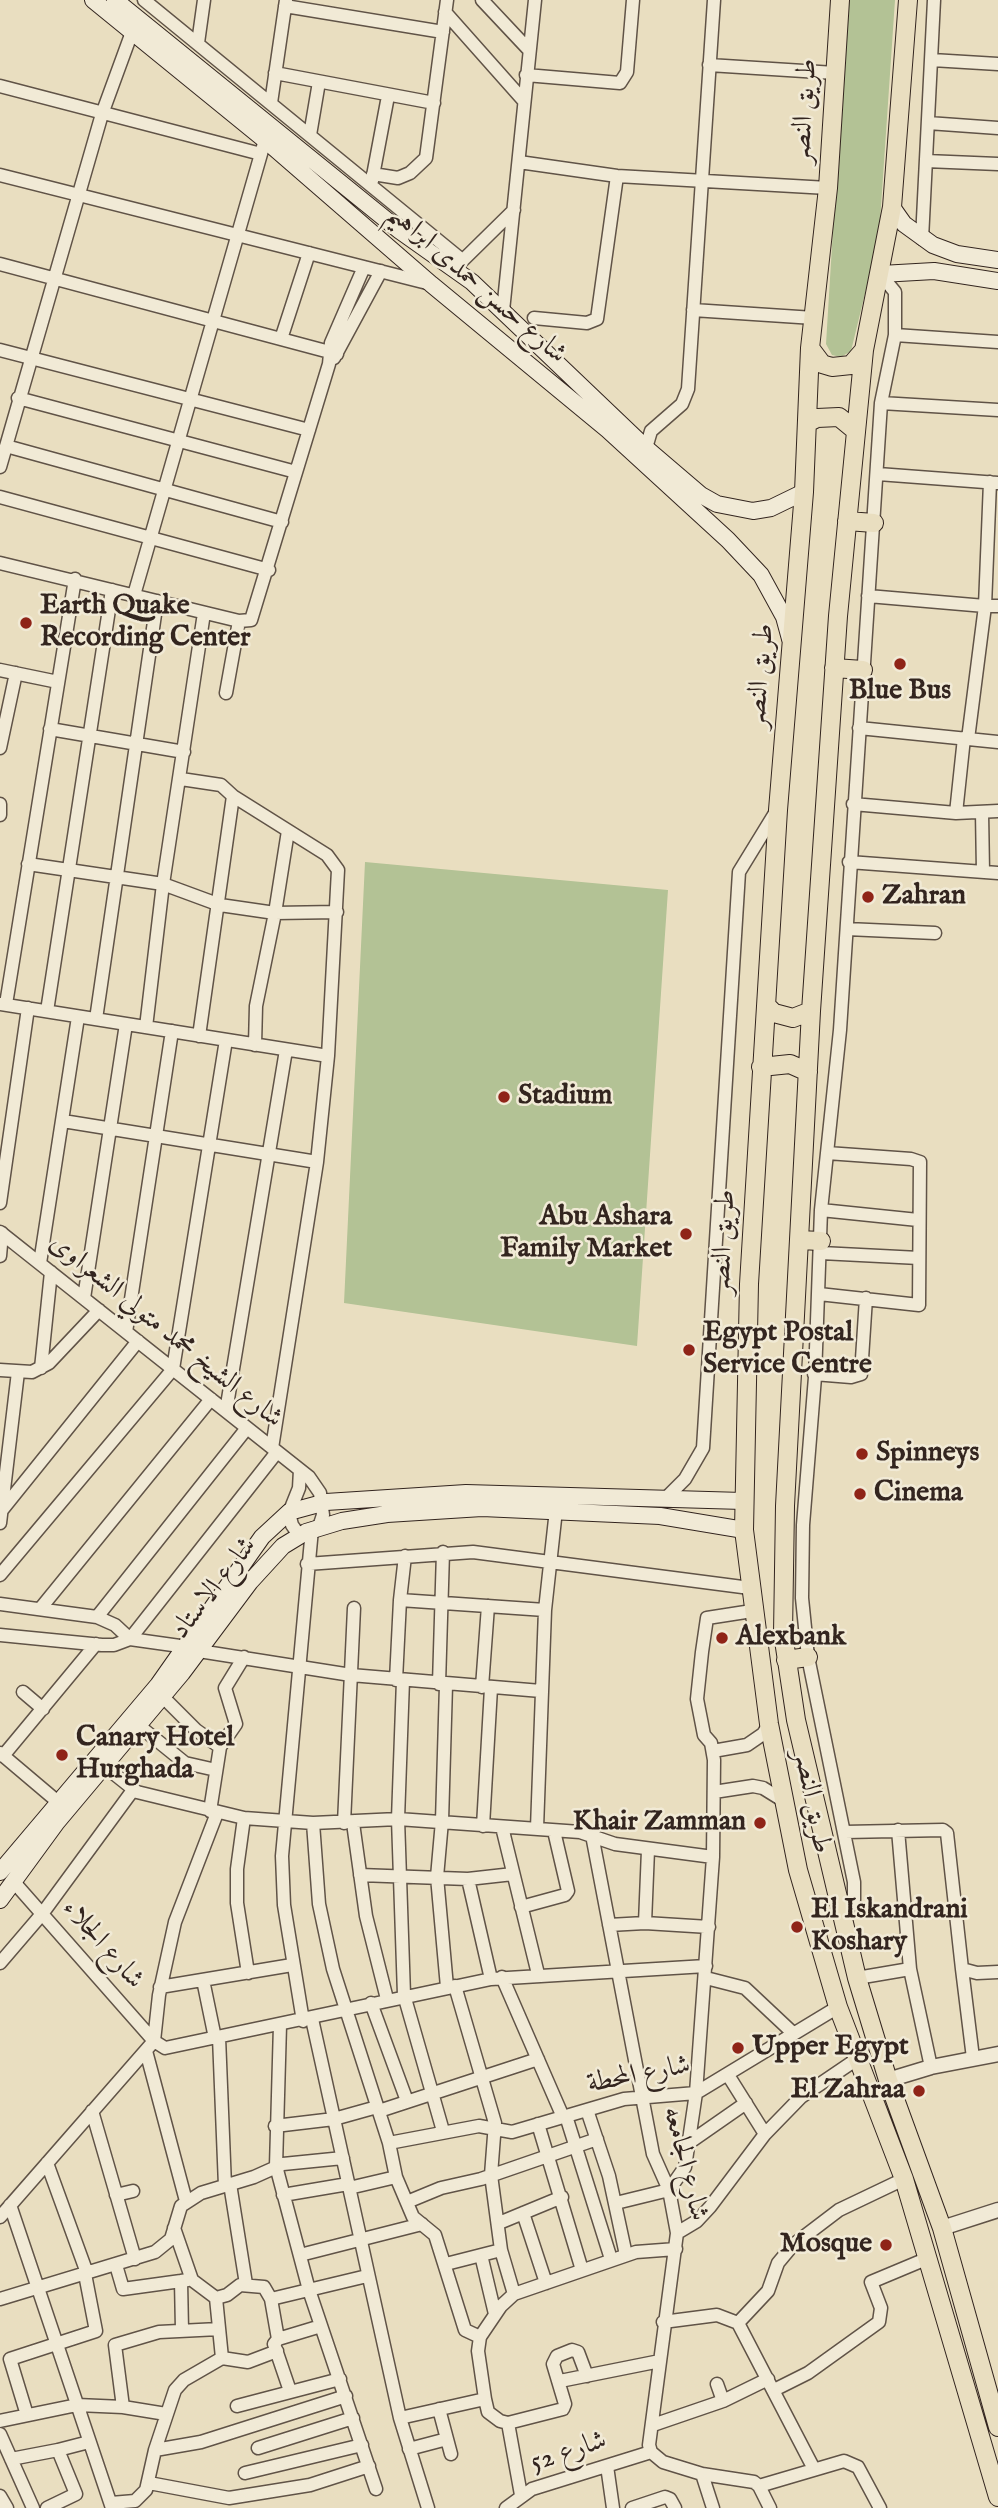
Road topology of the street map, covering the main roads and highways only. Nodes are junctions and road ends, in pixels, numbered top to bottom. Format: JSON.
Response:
{"nodes":[{"id":1,"x":93,"y":0,"type":"edge"},
{"id":2,"x":116,"y":0,"type":"edge"},
{"id":3,"x":840,"y":0,"type":"edge"},
{"id":4,"x":908,"y":0,"type":"edge"},
{"id":5,"x":892,"y":207,"type":"junction"},
{"id":6,"x":998,"y":260,"type":"edge"},
{"id":7,"x":881,"y":275,"type":"junction"},
{"id":8,"x":998,"y":281,"type":"edge"},
{"id":9,"x":503,"y":311,"type":"junction"},
{"id":10,"x":486,"y":331,"type":"junction"},
{"id":11,"x":810,"y":348,"type":"junction"},
{"id":12,"x":864,"y":351,"type":"junction"},
{"id":13,"x":807,"y":423,"type":"junction"},
{"id":14,"x":612,"y":425,"type":"junction"},
{"id":15,"x":856,"y":431,"type":"junction"},
{"id":16,"x":804,"y":492,"type":"junction"},
{"id":17,"x":847,"y":521,"type":"junction"},
{"id":18,"x":874,"y":523,"type":"road end"},
{"id":19,"x":790,"y":639,"type":"junction"},
{"id":20,"x":834,"y":668,"type":"junction"},
{"id":21,"x":863,"y":670,"type":"road end"},
{"id":22,"x":766,"y":1006,"type":"junction"},
{"id":23,"x":811,"y":1011,"type":"junction"},
{"id":24,"x":761,"y":1068,"type":"junction"},
{"id":25,"x":808,"y":1072,"type":"junction"},
{"id":26,"x":800,"y":1240,"type":"junction"},
{"id":27,"x":821,"y":1247,"type":"road end"},
{"id":28,"x":743,"y":1502,"type":"junction"},
{"id":29,"x":744,"y":1530,"type":"junction"},
{"id":30,"x":193,"y":1649,"type":"junction"},
{"id":31,"x":808,"y":1657,"type":"road end"},
{"id":32,"x":786,"y":1660,"type":"junction"},
{"id":33,"x":819,"y":1819,"type":"junction"},
{"id":34,"x":788,"y":1822,"type":"junction"},
{"id":35,"x":829,"y":1862,"type":"junction"},
{"id":36,"x":798,"y":1870,"type":"junction"},
{"id":37,"x":6,"y":1877,"type":"edge"},
{"id":38,"x":0,"y":1900,"type":"edge"},
{"id":39,"x":991,"y":2376,"type":"edge"},
{"id":40,"x":998,"y":2427,"type":"edge"},
{"id":41,"x":998,"y":2497,"type":"edge"}],
"edges":[{"from":1,"to":10,"type":"main road","name":"شارع حسن حمدى ابراهيم"},
{"from":2,"to":9,"type":"main road","name":"شارع حسن حمدى ابراهيم"},
{"from":3,"to":11,"type":"main road","name":"طريق النصر"},
{"from":4,"to":5,"type":"main road","name":"طريق النصر"},
{"from":5,"to":6,"type":"main road"},
{"from":5,"to":7,"type":"main road","name":"طريق النصر"},
{"from":7,"to":8,"type":"main road"},
{"from":7,"to":12,"type":"main road","name":"طريق النصر"},
{"from":9,"to":10,"type":"main road"},
{"from":9,"to":14,"type":"main road","name":"شارع حسن حمدى ابراهيم"},
{"from":10,"to":14,"type":"main road","name":"شارع حسن حمدى ابراهيم"},
{"from":11,"to":12,"type":"main road"},
{"from":11,"to":13,"type":"main road","name":"طريق النصر"},
{"from":12,"to":15,"type":"main road","name":"طريق النصر"},
{"from":13,"to":15,"type":"main road"},
{"from":13,"to":16,"type":"main road","name":"طريق النصر"},
{"from":14,"to":16,"type":"main road","name":"شارع حسن حمدى ابراهيم"},
{"from":14,"to":19,"type":"main road","name":"شارع حسن حمدى ابراهيم"},
{"from":15,"to":17,"type":"main road","name":"طريق النصر"},
{"from":16,"to":19,"type":"main road","name":"طريق النصر"},
{"from":17,"to":18,"type":"main road"},
{"from":17,"to":20,"type":"main road","name":"طريق النصر"},
{"from":19,"to":22,"type":"main road","name":"طريق النصر"},
{"from":20,"to":21,"type":"main road"},
{"from":20,"to":23,"type":"main road","name":"طريق النصر"},
{"from":22,"to":23,"type":"main road"},
{"from":22,"to":24,"type":"main road","name":"طريق النصر"},
{"from":23,"to":25,"type":"main road","name":"طريق النصر"},
{"from":24,"to":25,"type":"main road"},
{"from":24,"to":28,"type":"main road","name":"طريق النصر"},
{"from":25,"to":26,"type":"main road","name":"طريق النصر"},
{"from":26,"to":27,"type":"main road"},
{"from":26,"to":32,"type":"main road","name":"طريق النصر"},
{"from":28,"to":29,"type":"main road","name":"طريق النصر"},
{"from":28,"to":30,"type":"main road","name":"شارع الاستاد"},
{"from":29,"to":30,"type":"main road","name":"شارع الاستاد"},
{"from":29,"to":34,"type":"main road","name":"طريق النصر"},
{"from":30,"to":37,"type":"main road","name":"شارع الاستاد"},
{"from":30,"to":37,"type":"main road","name":"شارع الاستاد"},
{"from":31,"to":32,"type":"main road"},
{"from":32,"to":33,"type":"main road","name":"طريق النصر"},
{"from":33,"to":34,"type":"main road"},
{"from":33,"to":35,"type":"main road","name":"طريق النصر"},
{"from":34,"to":36,"type":"main road","name":"طريق النصر"},
{"from":35,"to":36,"type":"main road"},
{"from":35,"to":39,"type":"main road","name":"طريق النصر"},
{"from":36,"to":41,"type":"main road","name":"طريق النصر"},
{"from":37,"to":38,"type":"main road","name":"شارع الاستاد"},
{"from":39,"to":40,"type":"main road","name":"طريق النصر"}]}
